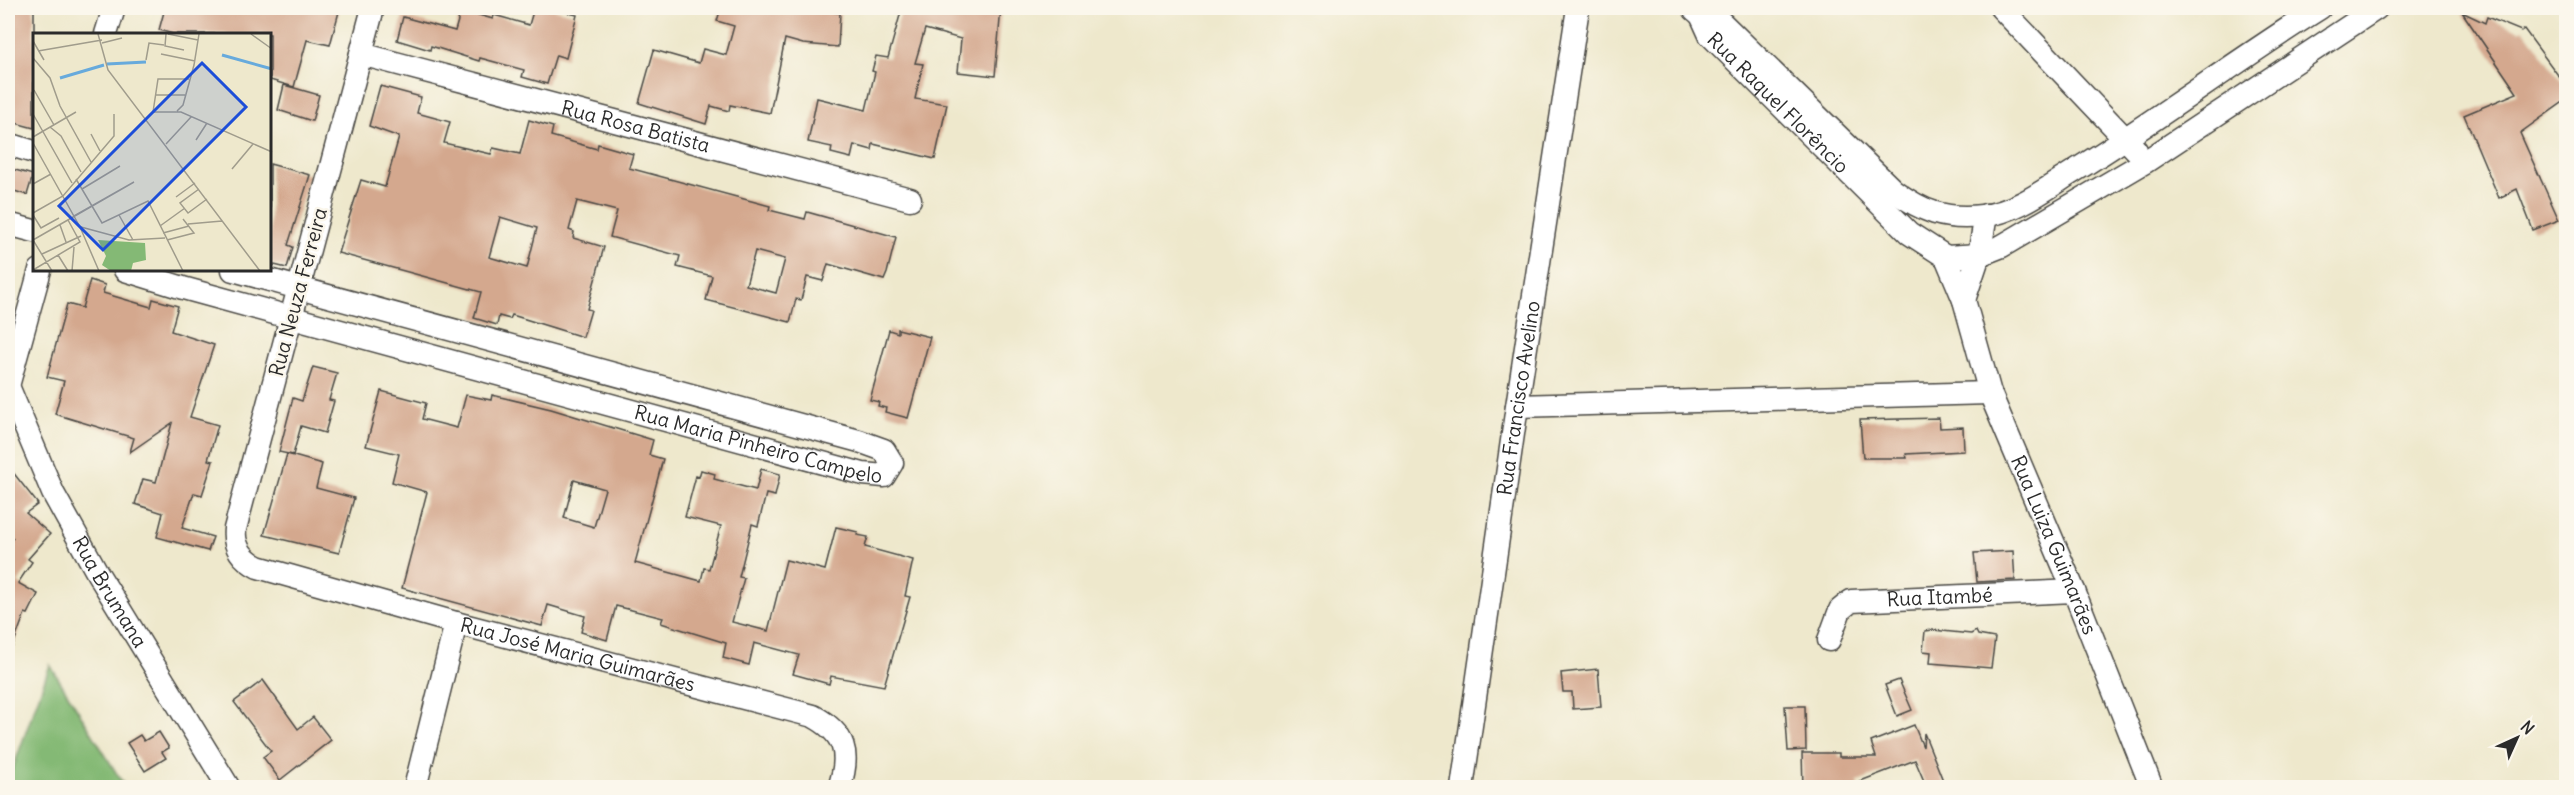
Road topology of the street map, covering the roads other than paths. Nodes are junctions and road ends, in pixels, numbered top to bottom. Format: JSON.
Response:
{"nodes":[{"id":1,"x":114,"y":8,"type":"edge"},
{"id":2,"x":373,"y":8,"type":"edge"},
{"id":3,"x":1578,"y":8,"type":"edge"},
{"id":4,"x":2001,"y":8,"type":"edge"},
{"id":5,"x":2377,"y":8,"type":"edge"},
{"id":6,"x":1696,"y":11,"type":"edge"},
{"id":7,"x":2307,"y":11,"type":"edge"},
{"id":8,"x":106,"y":33,"type":"edge"},
{"id":9,"x":2325,"y":41,"type":"junction"},
{"id":10,"x":361,"y":54,"type":"junction"},
{"id":11,"x":2127,"y":139,"type":"junction"},
{"id":12,"x":8,"y":144,"type":"edge"},
{"id":13,"x":33,"y":152,"type":"edge"},
{"id":14,"x":2145,"y":162,"type":"junction"},
{"id":15,"x":910,"y":200,"type":"dead end"},
{"id":16,"x":1986,"y":215,"type":"junction"},
{"id":17,"x":8,"y":224,"type":"edge"},
{"id":18,"x":33,"y":231,"type":"edge"},
{"id":19,"x":1979,"y":255,"type":"junction"},
{"id":20,"x":1946,"y":257,"type":"junction"},
{"id":21,"x":39,"y":272,"type":"edge"},
{"id":22,"x":132,"y":272,"type":"edge"},
{"id":23,"x":240,"y":272,"type":"edge"},
{"id":24,"x":299,"y":289,"type":"junction"},
{"id":25,"x":1964,"y":300,"type":"junction"},
{"id":26,"x":292,"y":317,"type":"junction"},
{"id":27,"x":600,"y":370,"type":"junction"},
{"id":28,"x":8,"y":386,"type":"edge"},
{"id":29,"x":1990,"y":393,"type":"junction"},
{"id":30,"x":592,"y":399,"type":"junction"},
{"id":31,"x":1516,"y":406,"type":"junction"},
{"id":32,"x":258,"y":567,"type":"joint"},
{"id":33,"x":2074,"y":591,"type":"junction"},
{"id":34,"x":456,"y":623,"type":"junction"},
{"id":35,"x":1829,"y":640,"type":"dead end"},
{"id":36,"x":229,"y":788,"type":"edge"},
{"id":37,"x":415,"y":788,"type":"edge"},
{"id":38,"x":839,"y":788,"type":"edge"},
{"id":39,"x":1462,"y":788,"type":"edge"},
{"id":40,"x":2152,"y":788,"type":"edge"}],
"edges":[{"from":1,"to":8,"type":"street"},
{"from":2,"to":10,"type":"street","name":"Rua Neuza Ferreira"},
{"from":3,"to":31,"type":"street","name":"Rua Francisco Avelino"},
{"from":4,"to":11,"type":"street"},
{"from":5,"to":9,"type":"street"},
{"from":6,"to":16,"type":"street","name":"Rua Raquel Florêncio"},
{"from":6,"to":20,"type":"street","name":"Rua Raquel Florêncio"},
{"from":7,"to":9,"type":"street"},
{"from":7,"to":11,"type":"street","name":"Rua Raquel Florêncio"},
{"from":9,"to":14,"type":"street"},
{"from":10,"to":15,"type":"street","name":"Rua Rosa Batista"},
{"from":10,"to":24,"type":"street","name":"Rua Neuza Ferreira"},
{"from":11,"to":14,"type":"street"},
{"from":11,"to":16,"type":"street","name":"Rua Raquel Florêncio"},
{"from":12,"to":13,"type":"street"},
{"from":14,"to":19,"type":"street"},
{"from":16,"to":19,"type":"street"},
{"from":17,"to":18,"type":"street"},
{"from":19,"to":20,"type":"street"},
{"from":19,"to":25,"type":"street"},
{"from":20,"to":25,"type":"street","name":"Rua Luiza Guimarães"},
{"from":21,"to":28,"type":"street"},
{"from":22,"to":26,"type":"street","name":"Rua Maria Pinheiro Campelo"},
{"from":23,"to":24,"type":"street","name":"Rua Maria Pinheiro Campelo"},
{"from":24,"to":26,"type":"street","name":"Rua Neuza Ferreira"},
{"from":24,"to":27,"type":"street","name":"Rua Maria Pinheiro Campelo"},
{"from":25,"to":29,"type":"street","name":"Rua Luiza Guimarães"},
{"from":26,"to":30,"type":"street","name":"Rua Maria Pinheiro Campelo"},
{"from":26,"to":32,"type":"street","name":"Rua Neuza Ferreira"},
{"from":27,"to":30,"type":"street"},
{"from":27,"to":30,"type":"street","name":"Rua Maria Pinheiro Campelo"},
{"from":28,"to":36,"type":"street","name":"Rua Brumana"},
{"from":29,"to":31,"type":"street"},
{"from":29,"to":33,"type":"street","name":"Rua Luiza Guimarães"},
{"from":31,"to":39,"type":"street","name":"Rua Francisco Avelino"},
{"from":32,"to":34,"type":"street","name":"Rua José Maria Guimarães"},
{"from":33,"to":35,"type":"street","name":"Rua Itambé"},
{"from":33,"to":40,"type":"street","name":"Rua Luiza Guimarães"},
{"from":34,"to":37,"type":"street"},
{"from":34,"to":38,"type":"street","name":"Rua José Maria Guimarães"}]}
